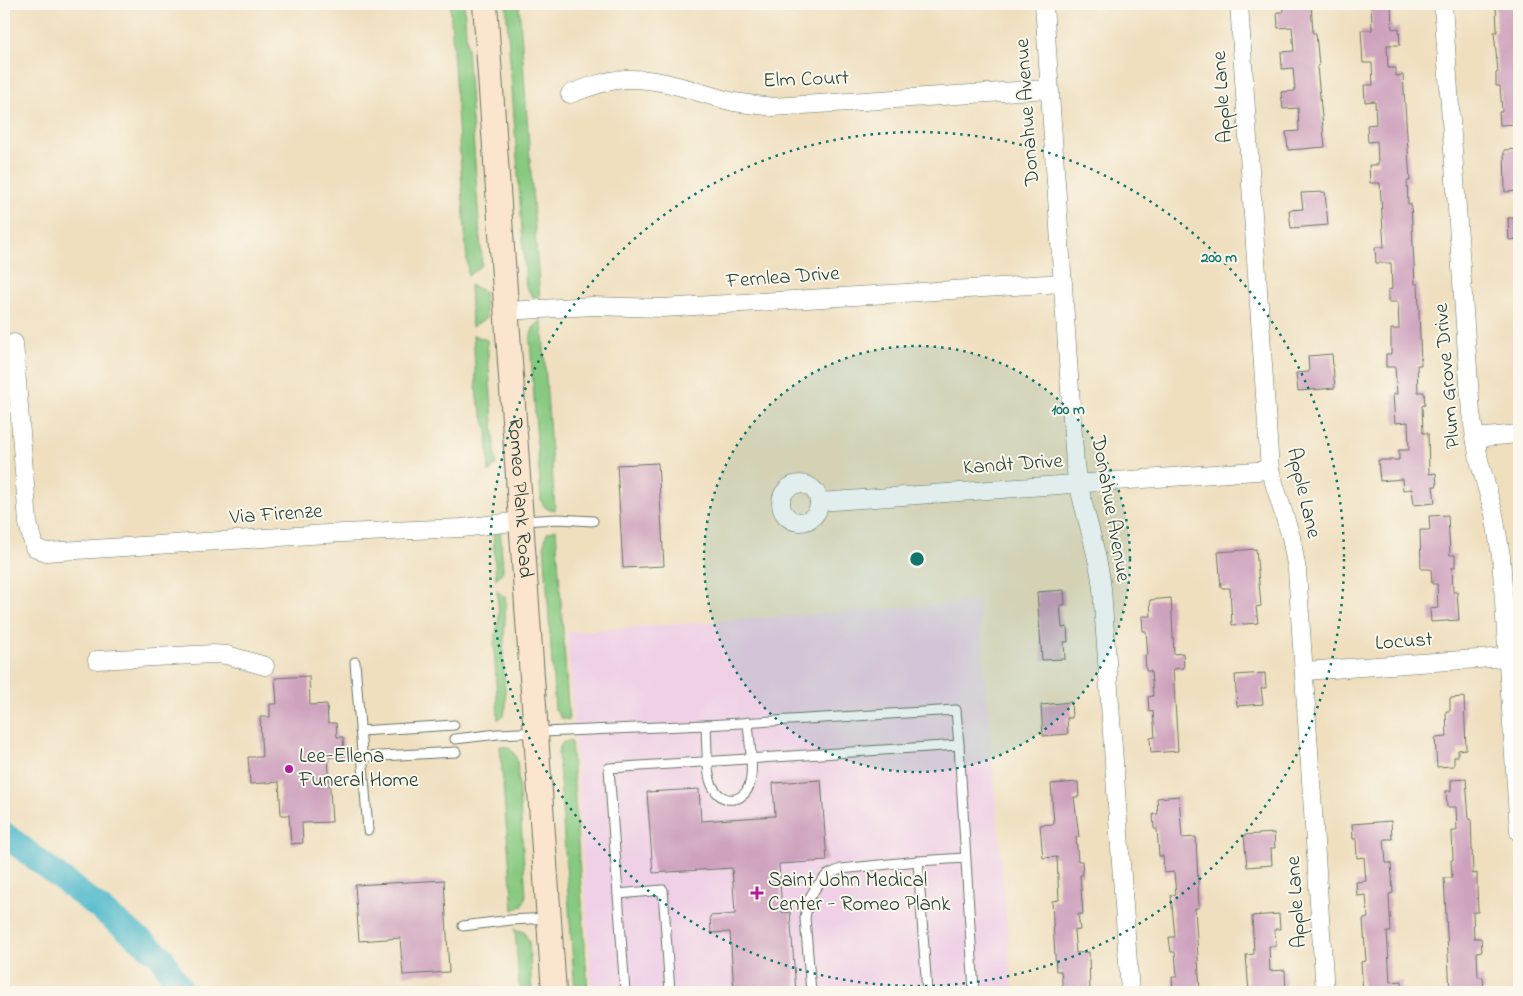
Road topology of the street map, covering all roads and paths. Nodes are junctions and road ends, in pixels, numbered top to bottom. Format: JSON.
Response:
{"nodes":[{"id":1,"x":485,"y":4,"type":"edge"},
{"id":2,"x":1044,"y":4,"type":"edge"},
{"id":3,"x":1240,"y":4,"type":"edge"},
{"id":4,"x":1443,"y":4,"type":"edge"},
{"id":5,"x":1049,"y":89,"type":"junction"},
{"id":6,"x":570,"y":94,"type":"dead end"},
{"id":7,"x":1063,"y":283,"type":"junction"},
{"id":8,"x":506,"y":311,"type":"junction"},
{"id":9,"x":14,"y":343,"type":"dead end"},
{"id":10,"x":1519,"y":434,"type":"edge"},
{"id":11,"x":1474,"y":438,"type":"junction"},
{"id":12,"x":1270,"y":470,"type":"junction"},
{"id":13,"x":1078,"y":483,"type":"junction"},
{"id":14,"x":819,"y":502,"type":"dead end"},
{"id":15,"x":521,"y":521,"type":"junction"},
{"id":16,"x":594,"y":521,"type":"dead end"},
{"id":17,"x":1507,"y":657,"type":"junction"},
{"id":18,"x":97,"y":660,"type":"dead end"},
{"id":19,"x":356,"y":662,"type":"dead end"},
{"id":20,"x":265,"y":666,"type":"dead end"},
{"id":21,"x":1304,"y":671,"type":"junction"},
{"id":22,"x":748,"y":722,"type":"junction"},
{"id":23,"x":454,"y":725,"type":"dead end"},
{"id":24,"x":706,"y":725,"type":"junction"},
{"id":25,"x":360,"y":731,"type":"junction"},
{"id":26,"x":536,"y":732,"type":"junction"},
{"id":27,"x":455,"y":739,"type":"dead end"},
{"id":28,"x":958,"y":745,"type":"junction"},
{"id":29,"x":456,"y":752,"type":"dead end"},
{"id":30,"x":362,"y":757,"type":"junction"},
{"id":31,"x":750,"y":758,"type":"junction"},
{"id":32,"x":708,"y":761,"type":"junction"},
{"id":33,"x":368,"y":830,"type":"dead end"},
{"id":34,"x":1519,"y":832,"type":"edge"},
{"id":35,"x":966,"y":858,"type":"junction"},
{"id":36,"x":918,"y":861,"type":"junction"},
{"id":37,"x":618,"y":894,"type":"junction"},
{"id":38,"x":549,"y":918,"type":"junction"},
{"id":39,"x":463,"y":926,"type":"dead end"},
{"id":40,"x":554,"y":992,"type":"edge"},
{"id":41,"x":625,"y":992,"type":"edge"},
{"id":42,"x":670,"y":992,"type":"edge"},
{"id":43,"x":811,"y":992,"type":"edge"},
{"id":44,"x":927,"y":992,"type":"edge"},
{"id":45,"x":974,"y":992,"type":"edge"},
{"id":46,"x":1130,"y":992,"type":"edge"},
{"id":47,"x":1325,"y":992,"type":"edge"}],
"edges":[{"from":1,"to":8,"type":"main road","name":"Romeo Plank Road"},
{"from":2,"to":5,"type":"street","name":"Donahue Avenue"},
{"from":3,"to":12,"type":"street","name":"Apple Lane"},
{"from":4,"to":11,"type":"street","name":"Plum Grove Drive"},
{"from":5,"to":6,"type":"street","name":"Elm Court"},
{"from":5,"to":7,"type":"street","name":"Donahue Avenue"},
{"from":7,"to":8,"type":"street","name":"Fernlea Drive"},
{"from":7,"to":13,"type":"street","name":"Donahue Avenue"},
{"from":8,"to":15,"type":"main road","name":"Romeo Plank Road"},
{"from":9,"to":15,"type":"street","name":"Via Firenze"},
{"from":10,"to":11,"type":"street"},
{"from":11,"to":17,"type":"street","name":"Plum Grove Drive"},
{"from":12,"to":13,"type":"street","name":"Kandt Drive"},
{"from":12,"to":21,"type":"street","name":"Apple Lane"},
{"from":13,"to":14,"type":"street","name":"Kandt Drive"},
{"from":13,"to":46,"type":"street","name":"Donahue Avenue"},
{"from":15,"to":16,"type":"lane"},
{"from":15,"to":26,"type":"main road","name":"Romeo Plank Road"},
{"from":17,"to":21,"type":"street","name":"Locust"},
{"from":17,"to":34,"type":"street","name":"Plum Grove Drive"},
{"from":18,"to":20,"type":"street"},
{"from":19,"to":25,"type":"lane"},
{"from":21,"to":47,"type":"street","name":"Apple Lane"},
{"from":22,"to":24,"type":"lane"},
{"from":22,"to":28,"type":"lane"},
{"from":22,"to":31,"type":"lane"},
{"from":23,"to":25,"type":"lane"},
{"from":24,"to":26,"type":"lane"},
{"from":24,"to":32,"type":"lane"},
{"from":25,"to":30,"type":"lane"},
{"from":26,"to":27,"type":"lane"},
{"from":26,"to":38,"type":"main road","name":"Romeo Plank Road"},
{"from":28,"to":31,"type":"lane"},
{"from":28,"to":35,"type":"lane"},
{"from":29,"to":30,"type":"lane"},
{"from":30,"to":33,"type":"lane"},
{"from":31,"to":32,"type":"lane"},
{"from":31,"to":32,"type":"lane"},
{"from":32,"to":37,"type":"lane"},
{"from":35,"to":36,"type":"lane"},
{"from":35,"to":45,"type":"lane"},
{"from":36,"to":43,"type":"lane"},
{"from":36,"to":44,"type":"lane"},
{"from":37,"to":41,"type":"lane"},
{"from":37,"to":42,"type":"lane"},
{"from":38,"to":39,"type":"lane"},
{"from":38,"to":40,"type":"main road","name":"Romeo Plank Road"}]}
